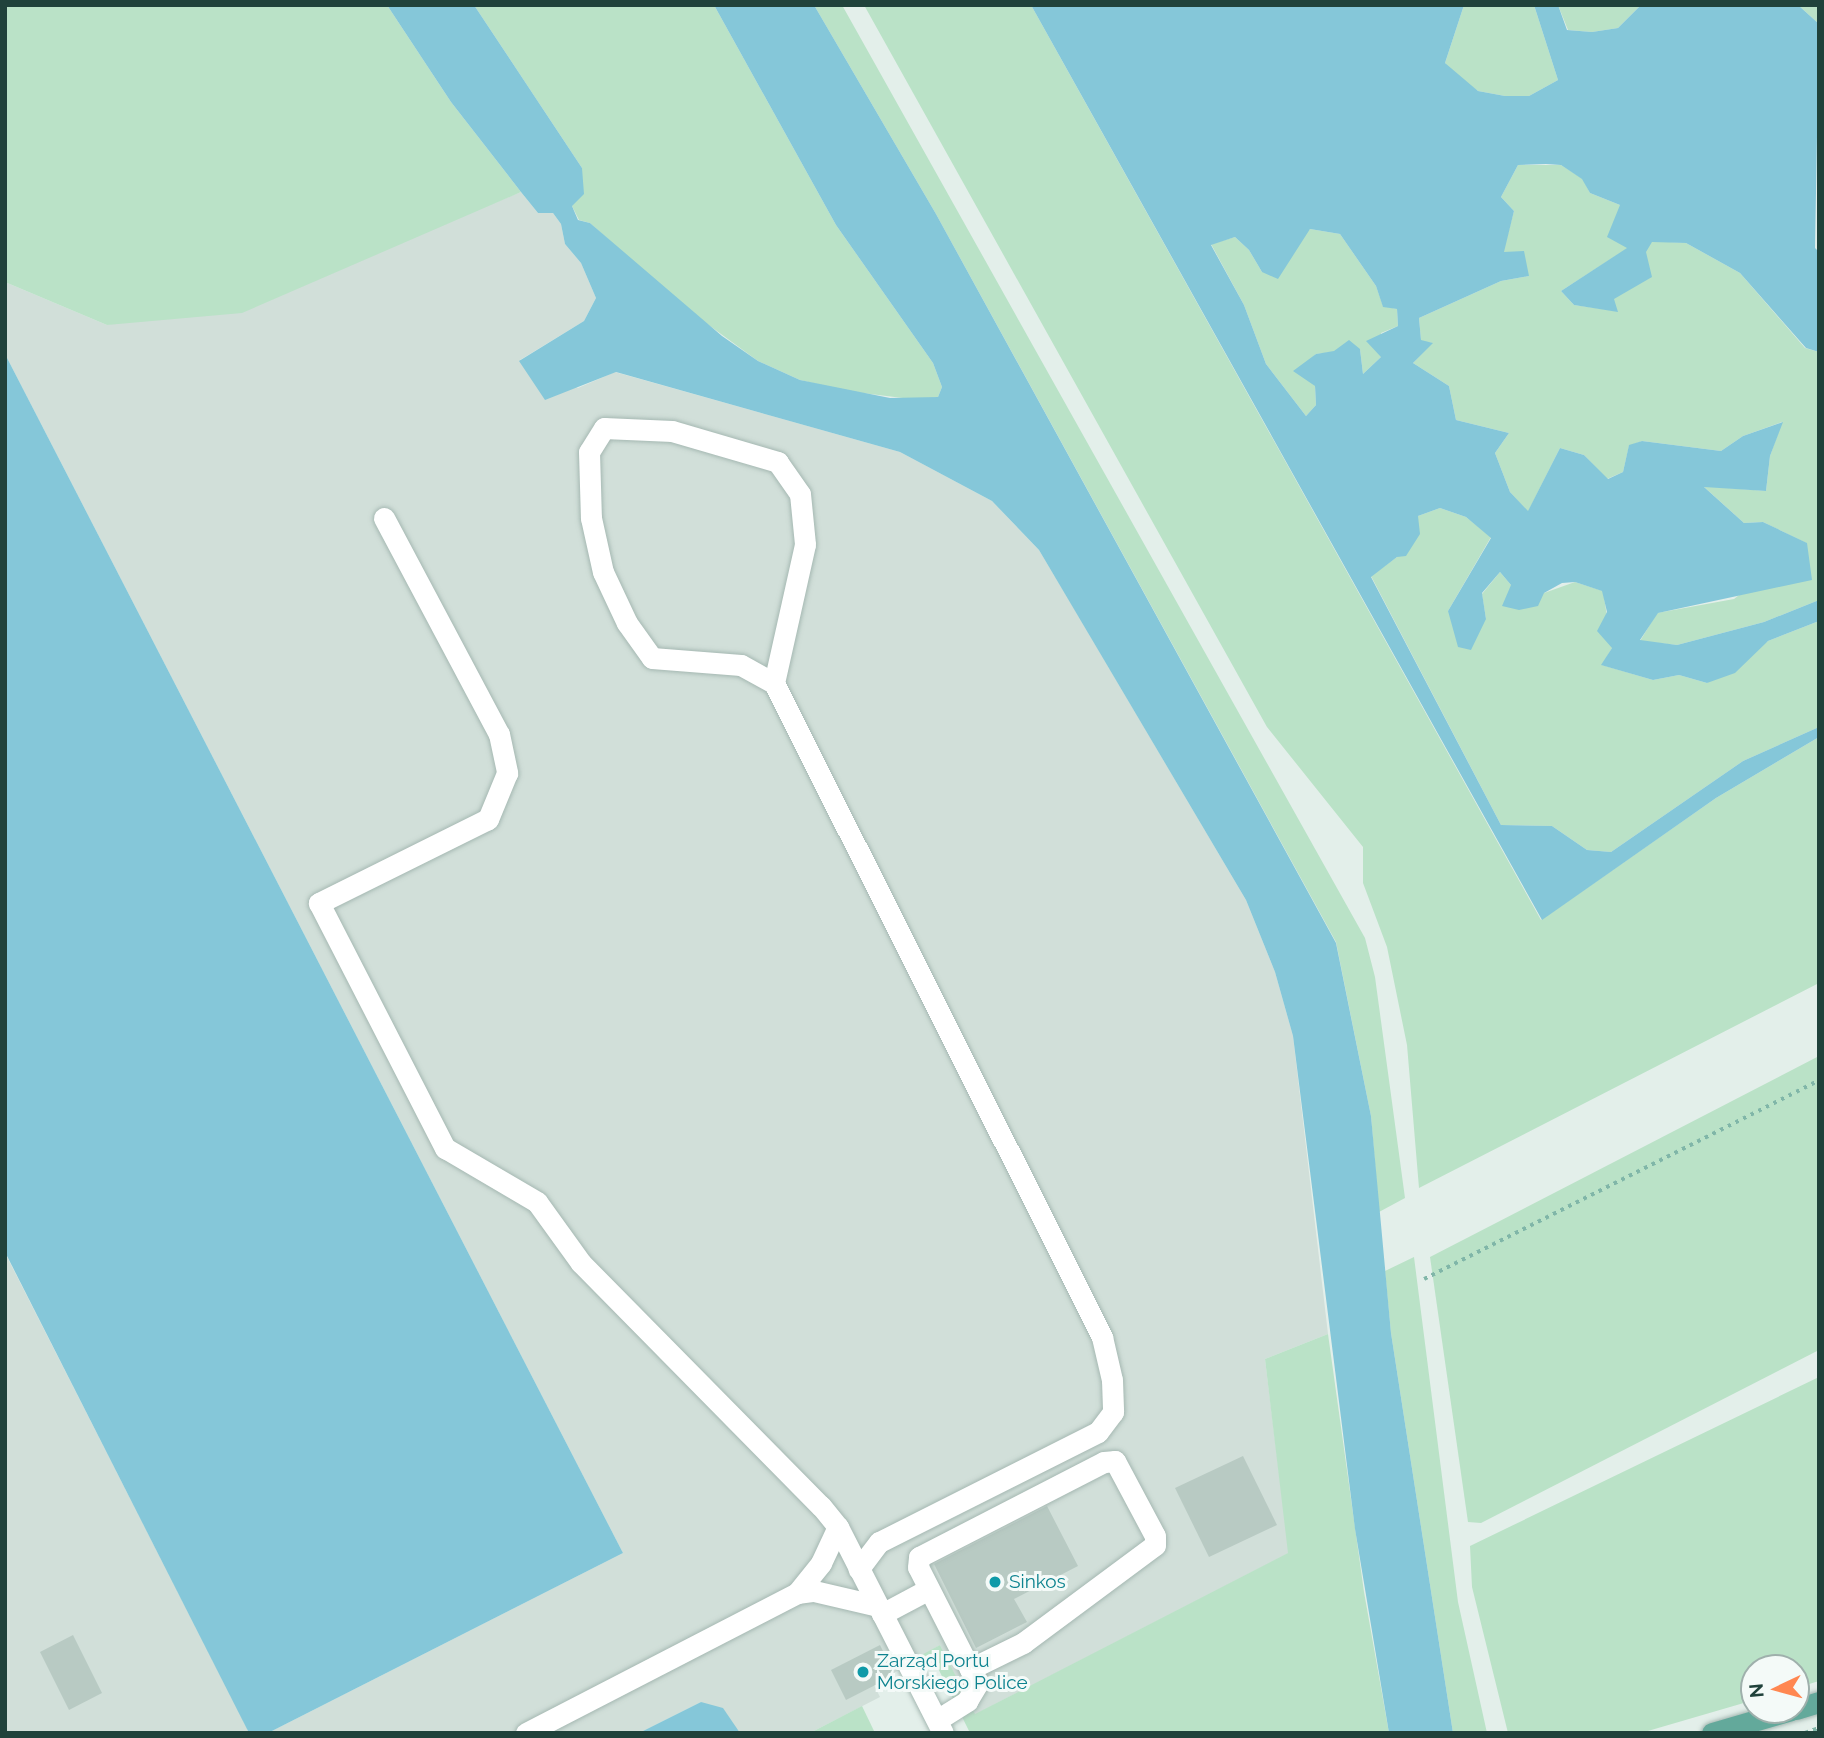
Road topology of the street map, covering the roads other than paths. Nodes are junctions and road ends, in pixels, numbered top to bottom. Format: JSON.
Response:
{"nodes":[{"id":1,"x":384,"y":518,"type":"dead end"},
{"id":2,"x":774,"y":683,"type":"junction"},
{"id":3,"x":838,"y":1527,"type":"junction"},
{"id":4,"x":859,"y":1569,"type":"junction"},
{"id":5,"x":929,"y":1589,"type":"junction"},
{"id":6,"x":797,"y":1593,"type":"junction"},
{"id":7,"x":880,"y":1610,"type":"junction"},
{"id":8,"x":970,"y":1669,"type":"junction"},
{"id":9,"x":1746,"y":1724,"type":"edge"},
{"id":10,"x":940,"y":1726,"type":"edge"},
{"id":11,"x":1723,"y":1731,"type":"edge"},
{"id":12,"x":526,"y":1733,"type":"edge"}],
"edges":[{"from":1,"to":3,"type":"lane"},
{"from":2,"to":2,"type":"lane"},
{"from":2,"to":4,"type":"lane"},
{"from":3,"to":4,"type":"lane"},
{"from":3,"to":6,"type":"lane"},
{"from":4,"to":7,"type":"lane"},
{"from":5,"to":7,"type":"lane"},
{"from":5,"to":8,"type":"lane"},
{"from":5,"to":8,"type":"lane"},
{"from":6,"to":7,"type":"lane"},
{"from":6,"to":12,"type":"lane"},
{"from":7,"to":10,"type":"lane"},
{"from":8,"to":10,"type":"lane"},
{"from":9,"to":11,"type":"main road"}]}
